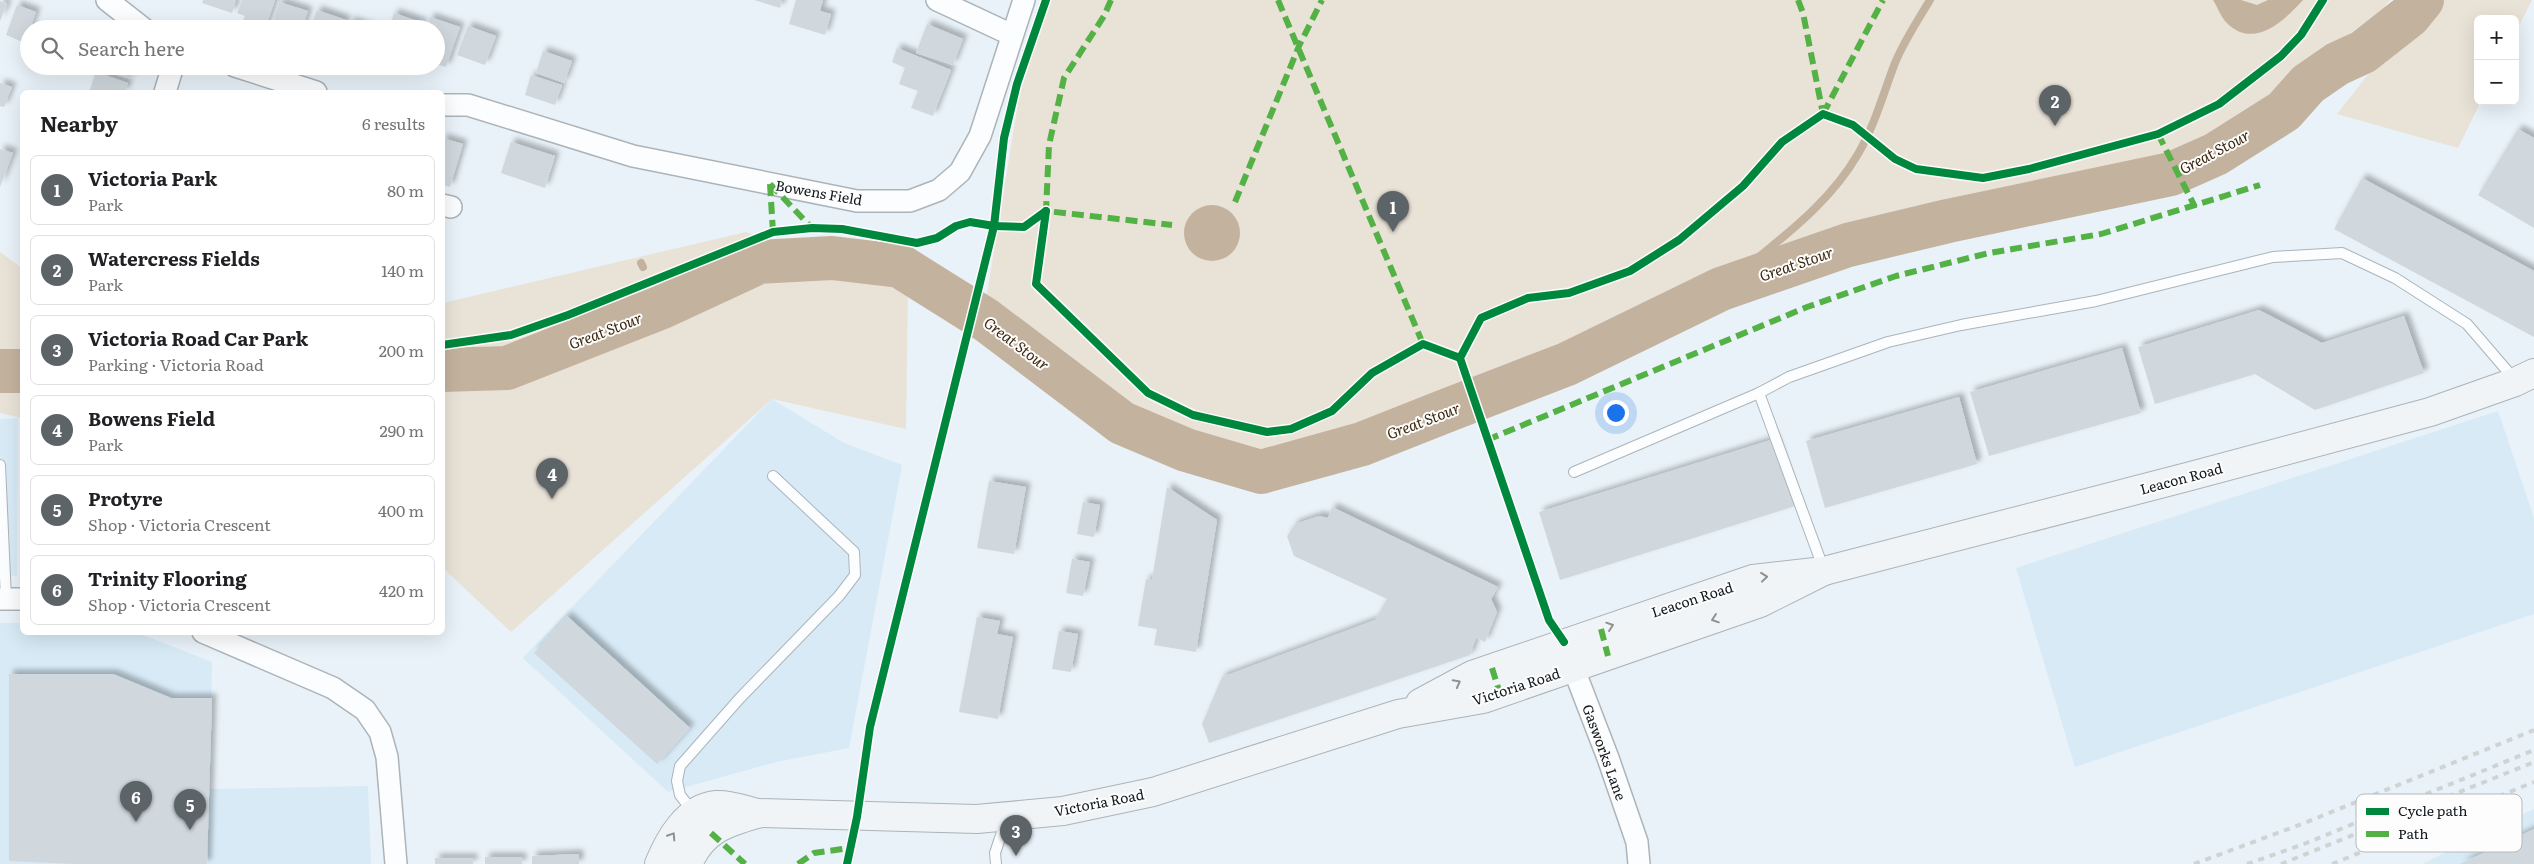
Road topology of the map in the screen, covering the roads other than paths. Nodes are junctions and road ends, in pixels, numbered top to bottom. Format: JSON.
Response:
{"nodes":[{"id":1,"x":107,"y":0,"type":"edge"},
{"id":2,"x":937,"y":0,"type":"edge"},
{"id":3,"x":1024,"y":0,"type":"edge"},
{"id":4,"x":133,"y":20,"type":"edge"},
{"id":5,"x":1012,"y":35,"type":"junction"},
{"id":6,"x":170,"y":75,"type":"edge"},
{"id":7,"x":263,"y":75,"type":"edge"},
{"id":8,"x":166,"y":90,"type":"edge"},
{"id":9,"x":310,"y":90,"type":"edge"},
{"id":10,"x":445,"y":105,"type":"edge"},
{"id":11,"x":2525,"y":377,"type":"edge"},
{"id":12,"x":1759,"y":393,"type":"junction"},
{"id":13,"x":0,"y":465,"type":"edge"},
{"id":14,"x":1574,"y":472,"type":"dead end"},
{"id":15,"x":773,"y":476,"type":"dead end"},
{"id":16,"x":1824,"y":571,"type":"junction"},
{"id":17,"x":10,"y":599,"type":"edge"},
{"id":18,"x":210,"y":635,"type":"edge"},
{"id":19,"x":1564,"y":642,"type":"junction"},
{"id":20,"x":1574,"y":667,"type":"junction"},
{"id":21,"x":1398,"y":714,"type":"junction"},
{"id":22,"x":1007,"y":816,"type":"junction"},
{"id":23,"x":703,"y":823,"type":"junction"},
{"id":24,"x":396,"y":864,"type":"edge"},
{"id":25,"x":659,"y":864,"type":"edge"},
{"id":26,"x":688,"y":864,"type":"edge"},
{"id":27,"x":996,"y":864,"type":"edge"},
{"id":28,"x":1639,"y":864,"type":"edge"}],
"edges":[{"from":1,"to":4,"type":"street"},
{"from":2,"to":5,"type":"street"},
{"from":3,"to":5,"type":"street","name":"Bowens Field"},
{"from":5,"to":10,"type":"street","name":"Bowens Field"},
{"from":6,"to":8,"type":"street"},
{"from":7,"to":9,"type":"street"},
{"from":11,"to":12,"type":"lane"},
{"from":11,"to":16,"type":"street","name":"Leacon Road"},
{"from":12,"to":14,"type":"lane"},
{"from":12,"to":16,"type":"lane"},
{"from":13,"to":17,"type":"lane"},
{"from":15,"to":23,"type":"lane"},
{"from":19,"to":16,"type":"street","name":"Leacon Road","one_way":true},
{"from":16,"to":20,"type":"street","name":"Leacon Road","one_way":true},
{"from":18,"to":24,"type":"street"},
{"from":19,"to":20,"type":"street","name":"Gasworks Lane"},
{"from":21,"to":19,"type":"street","name":"Victoria Road","one_way":true},
{"from":20,"to":21,"type":"street","name":"Victoria Road"},
{"from":20,"to":28,"type":"street","name":"Gasworks Lane"},
{"from":21,"to":22,"type":"street","name":"Victoria Road"},
{"from":22,"to":23,"type":"street","name":"Victoria Road"},
{"from":22,"to":27,"type":"lane"},
{"from":25,"to":23,"type":"street","name":"Victoria Road","one_way":true},
{"from":23,"to":26,"type":"street","name":"Victoria Road"}]}
